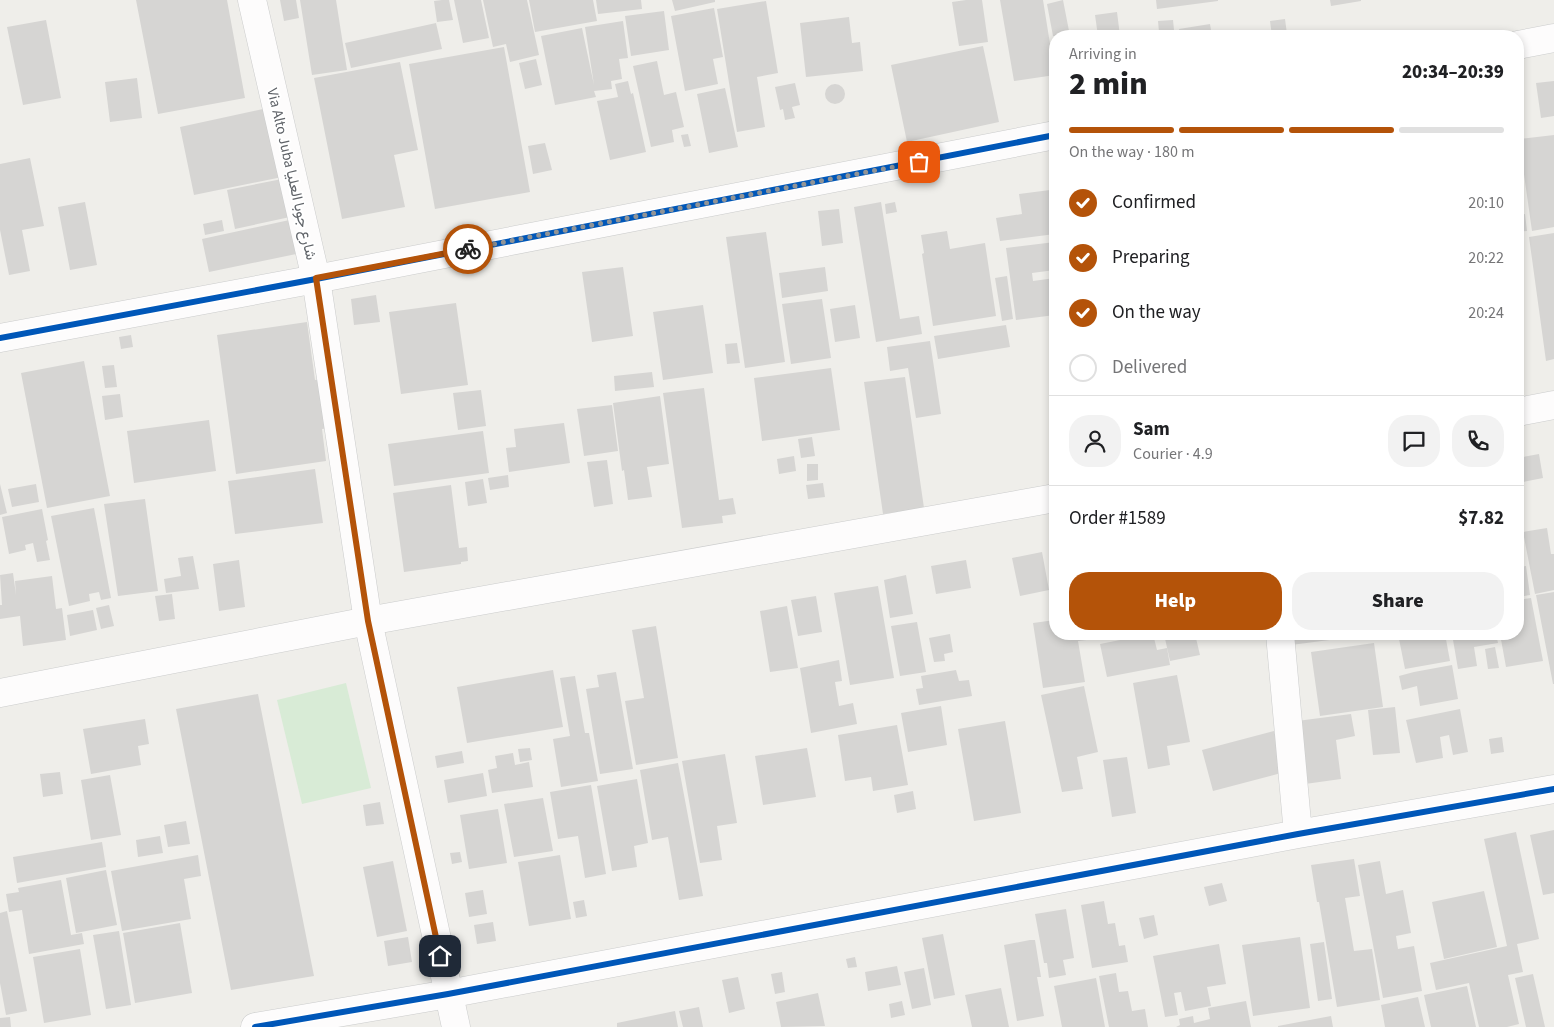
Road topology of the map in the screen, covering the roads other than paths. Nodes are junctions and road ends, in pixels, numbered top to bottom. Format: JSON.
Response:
{"nodes":[{"id":1,"x":252,"y":0,"type":"edge"},
{"id":2,"x":1554,"y":38,"type":"edge"},
{"id":3,"x":1524,"y":44,"type":"edge"},
{"id":4,"x":1049,"y":136,"type":"edge"},
{"id":5,"x":316,"y":278,"type":"junction"},
{"id":6,"x":0,"y":338,"type":"edge"},
{"id":7,"x":1554,"y":405,"type":"edge"},
{"id":8,"x":1524,"y":411,"type":"edge"},
{"id":9,"x":1049,"y":499,"type":"edge"},
{"id":10,"x":368,"y":621,"type":"junction"},
{"id":11,"x":1281,"y":640,"type":"edge"},
{"id":12,"x":0,"y":693,"type":"edge"},
{"id":13,"x":1554,"y":789,"type":"edge"},
{"id":14,"x":1298,"y":834,"type":"junction"},
{"id":15,"x":448,"y":994,"type":"junction"},
{"id":16,"x":255,"y":1027,"type":"edge"},
{"id":17,"x":456,"y":1027,"type":"edge"}],
"edges":[{"from":1,"to":5,"type":"street","name":"Via Alto Juba شارع جوبا العليا"},
{"from":2,"to":3,"type":"street"},
{"from":4,"to":5,"type":"street"},
{"from":5,"to":6,"type":"street"},
{"from":5,"to":10,"type":"street","name":"Via Alto Juba شارع جوبا العليا"},
{"from":7,"to":8,"type":"street"},
{"from":9,"to":10,"type":"street"},
{"from":10,"to":12,"type":"street"},
{"from":10,"to":15,"type":"street","name":"Via Alto Juba شارع جوبا العليا"},
{"from":11,"to":14,"type":"street"},
{"from":13,"to":14,"type":"street"},
{"from":14,"to":15,"type":"street"},
{"from":15,"to":16,"type":"street"},
{"from":15,"to":17,"type":"street","name":"Via Alto Juba شارع جوبا العليا"}]}
